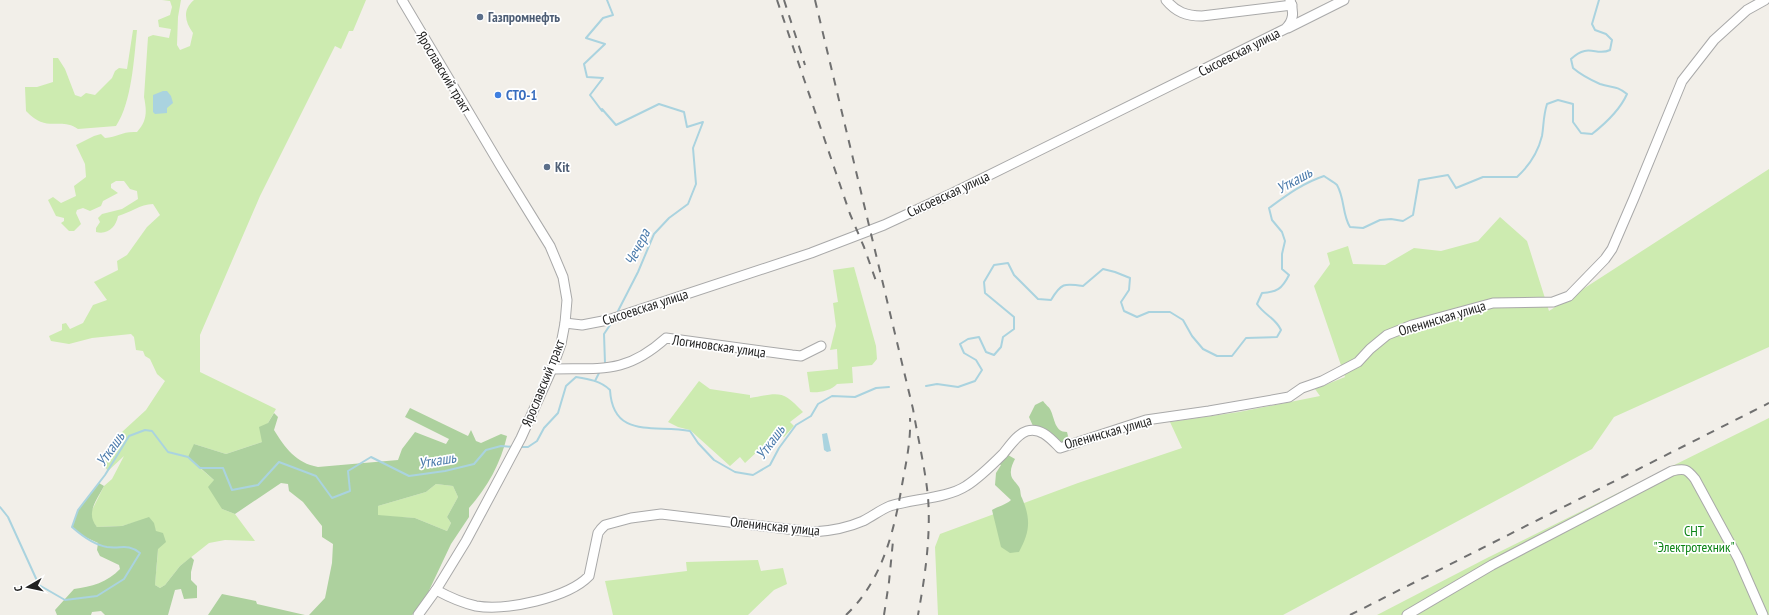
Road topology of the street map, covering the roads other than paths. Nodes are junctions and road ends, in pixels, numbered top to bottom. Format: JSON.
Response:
{"nodes":[{"id":1,"x":402,"y":0,"type":"edge"},
{"id":2,"x":1166,"y":0,"type":"edge"},
{"id":3,"x":1344,"y":0,"type":"edge"},
{"id":4,"x":1765,"y":0,"type":"edge"},
{"id":5,"x":1292,"y":5,"type":"edge"},
{"id":6,"x":1311,"y":16,"type":"junction"},
{"id":7,"x":1285,"y":29,"type":"junction"},
{"id":8,"x":565,"y":323,"type":"junction"},
{"id":9,"x":821,"y":346,"type":"dead end"},
{"id":10,"x":552,"y":369,"type":"junction"},
{"id":11,"x":436,"y":590,"type":"junction"},
{"id":12,"x":418,"y":615,"type":"edge"},
{"id":13,"x":1407,"y":615,"type":"edge"},
{"id":14,"x":1763,"y":615,"type":"edge"}],
"edges":[{"from":1,"to":8,"type":"street","name":"Ярославский тракт"},
{"from":2,"to":5,"type":"street"},
{"from":3,"to":6,"type":"street"},
{"from":4,"to":11,"type":"street","name":"Оленинская улица"},
{"from":5,"to":6,"type":"street"},
{"from":5,"to":7,"type":"street","name":"Сысоевская улица"},
{"from":6,"to":7,"type":"street"},
{"from":7,"to":8,"type":"street","name":"Сысоевская улица"},
{"from":8,"to":10,"type":"street","name":"Ярославский тракт"},
{"from":9,"to":10,"type":"street","name":"Логиновская улица"},
{"from":10,"to":11,"type":"street","name":"Ярославский тракт"},
{"from":11,"to":12,"type":"street","name":"Ярославский тракт"},
{"from":13,"to":14,"type":"street"}]}
